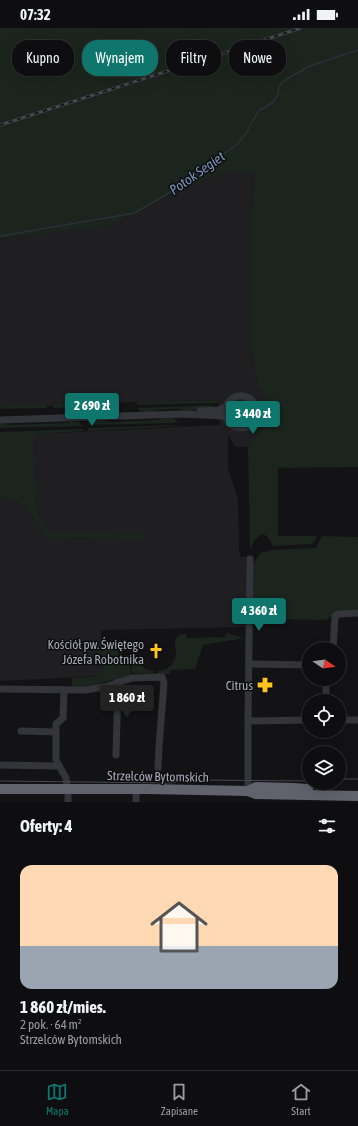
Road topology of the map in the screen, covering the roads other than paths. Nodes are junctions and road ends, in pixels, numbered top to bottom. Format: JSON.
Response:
{"nodes":[{"id":1,"x":226,"y":407,"type":"junction"},
{"id":2,"x":182,"y":414,"type":"junction"},
{"id":3,"x":225,"y":416,"type":"junction"},
{"id":4,"x":0,"y":420,"type":"edge"},
{"id":5,"x":250,"y":559,"type":"dead end"},
{"id":6,"x":358,"y":613,"type":"edge"},
{"id":7,"x":334,"y":642,"type":"edge"},
{"id":8,"x":248,"y":664,"type":"junction"},
{"id":9,"x":302,"y":665,"type":"edge"},
{"id":10,"x":118,"y":682,"type":"junction"},
{"id":11,"x":0,"y":689,"type":"edge"},
{"id":12,"x":64,"y":690,"type":"junction"},
{"id":13,"x":302,"y":720,"type":"edge"},
{"id":14,"x":346,"y":720,"type":"edge"},
{"id":15,"x":358,"y":720,"type":"edge"},
{"id":16,"x":248,"y":721,"type":"junction"},
{"id":17,"x":21,"y":731,"type":"dead end"},
{"id":18,"x":56,"y":732,"type":"junction"},
{"id":19,"x":116,"y":755,"type":"dead end"},
{"id":20,"x":0,"y":765,"type":"edge"},
{"id":21,"x":59,"y":766,"type":"junction"},
{"id":22,"x":158,"y":768,"type":"dead end"},
{"id":23,"x":68,"y":788,"type":"junction"},
{"id":24,"x":0,"y":789,"type":"edge"},
{"id":25,"x":248,"y":791,"type":"junction"},
{"id":26,"x":358,"y":791,"type":"edge"},
{"id":27,"x":358,"y":796,"type":"edge"},
{"id":28,"x":68,"y":802,"type":"edge"}],
"edges":[{"from":1,"to":2,"type":"street"},
{"from":1,"to":3,"type":"street"},
{"from":1,"to":3,"type":"street"},
{"from":2,"to":3,"type":"street"},
{"from":2,"to":4,"type":"street"},
{"from":5,"to":8,"type":"street"},
{"from":6,"to":7,"type":"street"},
{"from":8,"to":9,"type":"street"},
{"from":8,"to":16,"type":"street"},
{"from":10,"to":12,"type":"street","name":"Strzelców Bytomskich"},
{"from":10,"to":19,"type":"street","name":"Strzelców Bytomskich"},
{"from":10,"to":22,"type":"street","name":"Strzelców Bytomskich"},
{"from":11,"to":12,"type":"street","name":"Strzelców Bytomskich"},
{"from":12,"to":18,"type":"street"},
{"from":13,"to":16,"type":"street"},
{"from":14,"to":15,"type":"street"},
{"from":16,"to":25,"type":"street"},
{"from":17,"to":18,"type":"street"},
{"from":18,"to":21,"type":"street"},
{"from":20,"to":21,"type":"street"},
{"from":21,"to":23,"type":"street"},
{"from":23,"to":24,"type":"highway","name":"Strzelców Bytomskich"},
{"from":23,"to":25,"type":"highway","name":"Strzelców Bytomskich"},
{"from":23,"to":28,"type":"street"},
{"from":25,"to":26,"type":"highway","name":"Strzelców Bytomskich"},
{"from":25,"to":27,"type":"highway","name":"Strzelców Bytomskich"}]}
